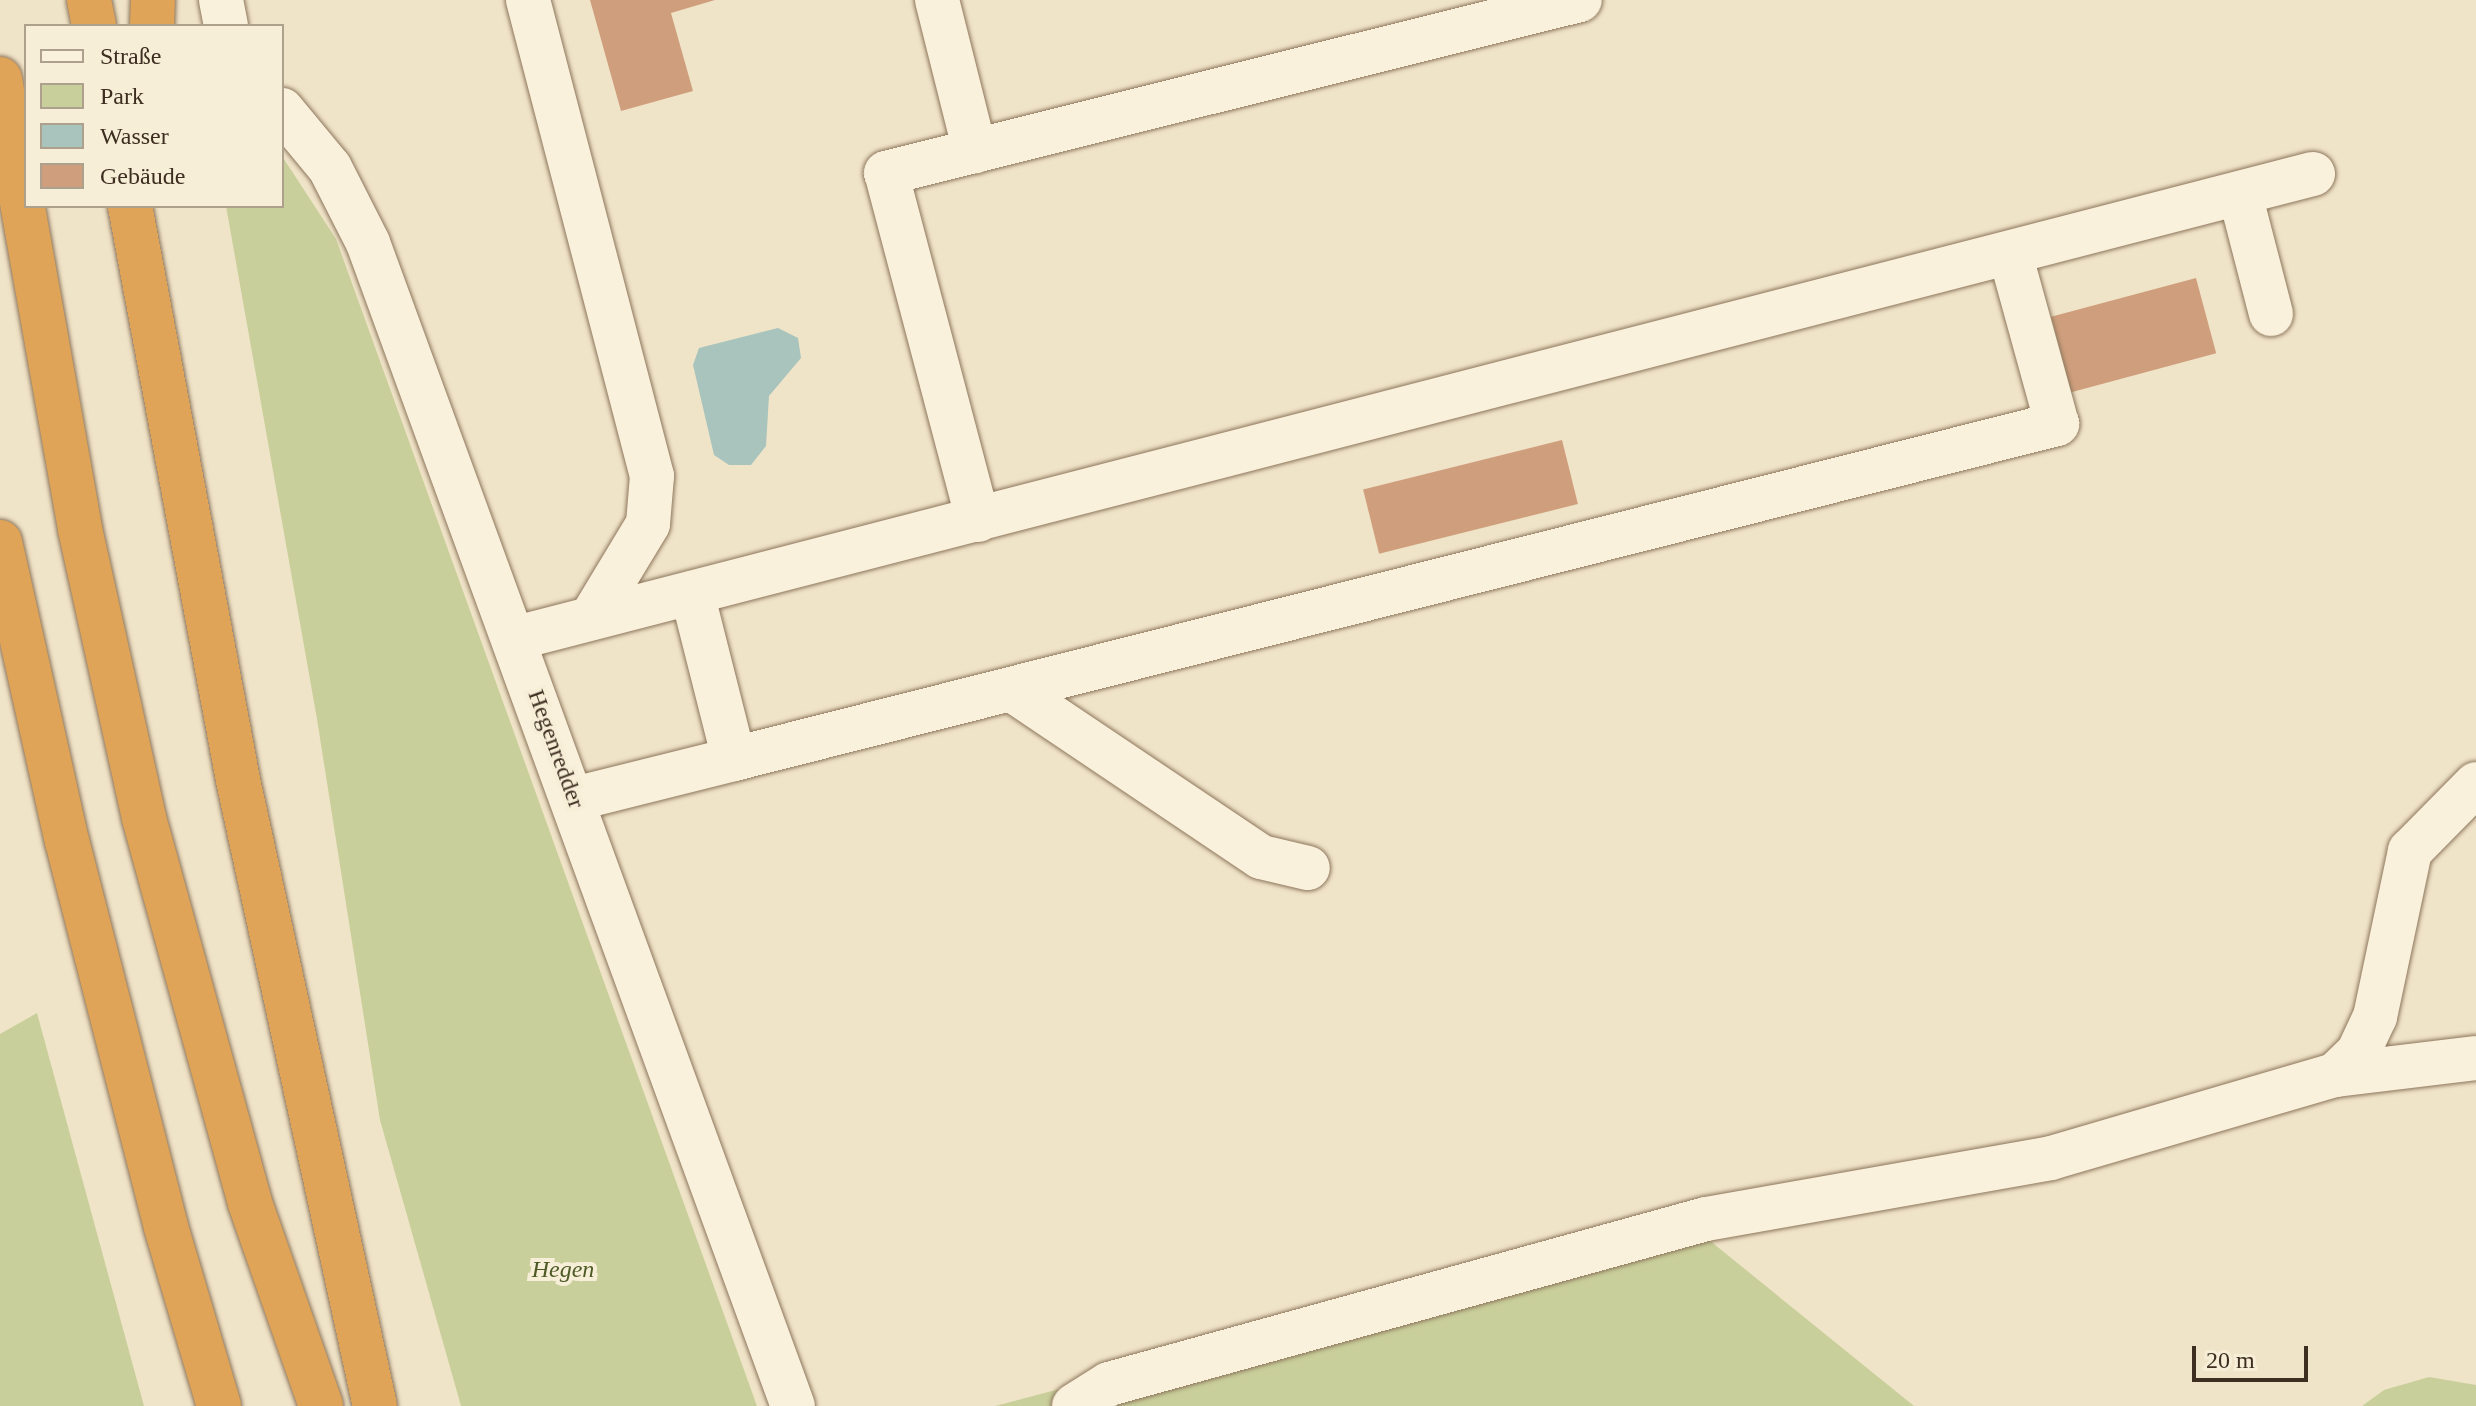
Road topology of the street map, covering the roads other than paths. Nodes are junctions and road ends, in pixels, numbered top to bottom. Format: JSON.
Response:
{"nodes":[{"id":1,"x":89,"y":0,"type":"edge"},
{"id":2,"x":153,"y":0,"type":"edge"},
{"id":3,"x":221,"y":0,"type":"edge"},
{"id":4,"x":528,"y":0,"type":"edge"},
{"id":5,"x":937,"y":0,"type":"edge"},
{"id":6,"x":1580,"y":0,"type":"edge"},
{"id":7,"x":94,"y":24,"type":"edge"},
{"id":8,"x":152,"y":24,"type":"edge"},
{"id":9,"x":226,"y":24,"type":"edge"},
{"id":10,"x":0,"y":79,"type":"edge"},
{"id":11,"x":284,"y":112,"type":"edge"},
{"id":12,"x":975,"y":151,"type":"junction"},
{"id":13,"x":2313,"y":174,"type":"dead end"},
{"id":14,"x":2240,"y":194,"type":"junction"},
{"id":15,"x":130,"y":208,"type":"edge"},
{"id":16,"x":144,"y":208,"type":"edge"},
{"id":17,"x":2010,"y":253,"type":"junction"},
{"id":18,"x":142,"y":266,"type":"junction"},
{"id":19,"x":2271,"y":314,"type":"dead end"},
{"id":20,"x":978,"y":520,"type":"junction"},
{"id":21,"x":0,"y":542,"type":"edge"},
{"id":22,"x":692,"y":593,"type":"junction"},
{"id":23,"x":591,"y":618,"type":"junction"},
{"id":24,"x":516,"y":638,"type":"junction"},
{"id":25,"x":1011,"y":689,"type":"junction"},
{"id":26,"x":734,"y":759,"type":"junction"},
{"id":27,"x":2476,"y":784,"type":"edge"},
{"id":28,"x":574,"y":799,"type":"junction"},
{"id":29,"x":1308,"y":868,"type":"dead end"},
{"id":30,"x":2476,"y":1058,"type":"edge"},
{"id":31,"x":2335,"y":1075,"type":"junction"},
{"id":32,"x":219,"y":1406,"type":"edge"},
{"id":33,"x":321,"y":1406,"type":"edge"},
{"id":34,"x":375,"y":1406,"type":"edge"},
{"id":35,"x":793,"y":1406,"type":"edge"},
{"id":36,"x":1074,"y":1406,"type":"edge"}],
"edges":[{"from":1,"to":7,"type":"highway"},
{"from":2,"to":8,"type":"highway"},
{"from":3,"to":9,"type":"street"},
{"from":4,"to":23,"type":"street"},
{"from":5,"to":12,"type":"street"},
{"from":6,"to":12,"type":"street"},
{"from":10,"to":33,"type":"highway"},
{"from":11,"to":24,"type":"street","name":"Hegenredder"},
{"from":12,"to":20,"type":"street"},
{"from":13,"to":14,"type":"street"},
{"from":14,"to":17,"type":"street"},
{"from":14,"to":19,"type":"street"},
{"from":15,"to":18,"type":"highway"},
{"from":16,"to":18,"type":"highway"},
{"from":17,"to":20,"type":"street"},
{"from":17,"to":25,"type":"street"},
{"from":18,"to":34,"type":"highway"},
{"from":20,"to":22,"type":"street"},
{"from":21,"to":32,"type":"highway"},
{"from":22,"to":23,"type":"street"},
{"from":22,"to":26,"type":"street"},
{"from":23,"to":24,"type":"street"},
{"from":24,"to":28,"type":"street","name":"Hegenredder"},
{"from":25,"to":26,"type":"street"},
{"from":25,"to":29,"type":"street"},
{"from":26,"to":28,"type":"street"},
{"from":27,"to":31,"type":"street"},
{"from":28,"to":35,"type":"street","name":"Hegenredder"},
{"from":30,"to":31,"type":"street"},
{"from":31,"to":36,"type":"street"}]}
